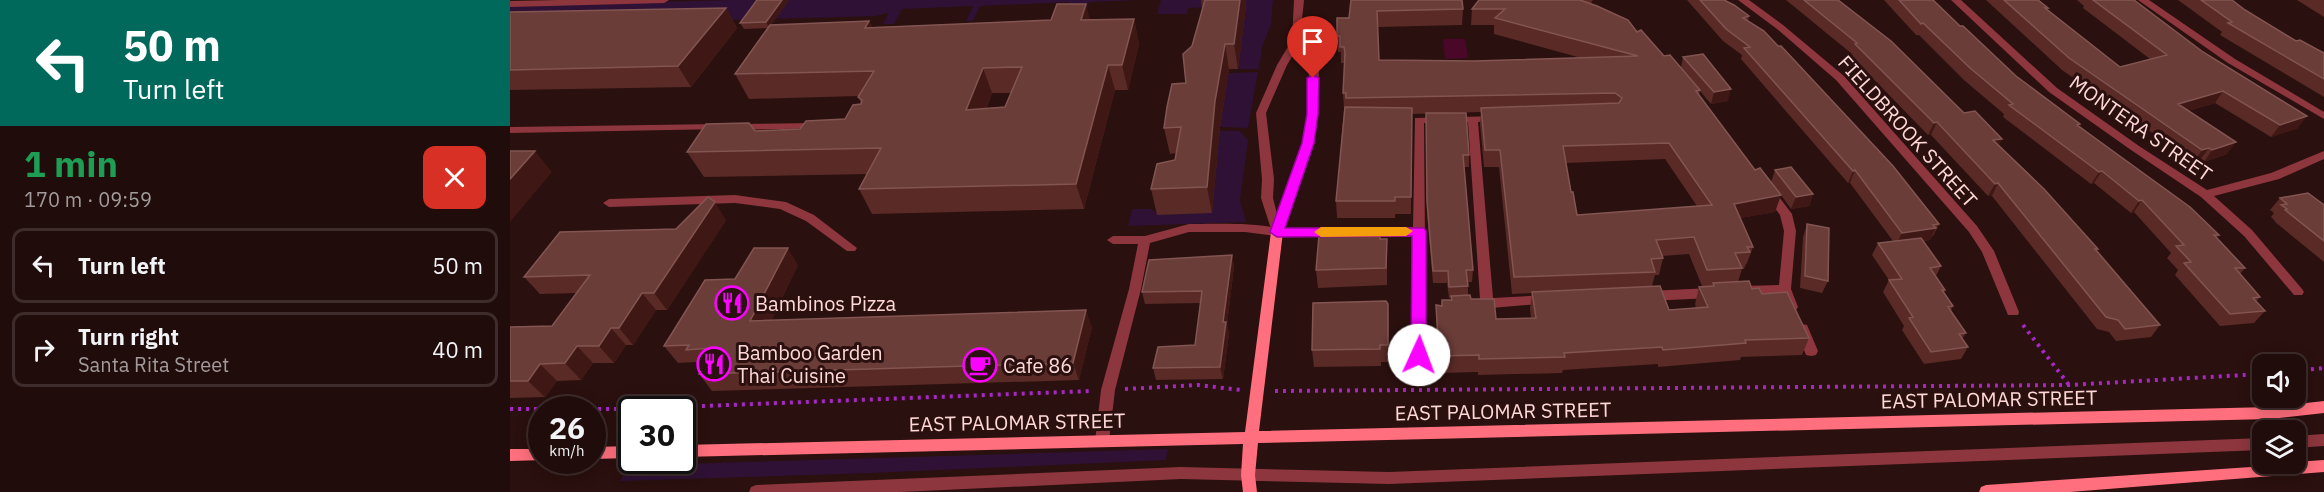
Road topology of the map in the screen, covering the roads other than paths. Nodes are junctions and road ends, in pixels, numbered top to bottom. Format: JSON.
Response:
{"nodes":[{"id":1,"x":664,"y":0,"type":"edge"},
{"id":2,"x":1299,"y":0,"type":"edge"},
{"id":3,"x":1743,"y":0,"type":"edge"},
{"id":4,"x":1956,"y":0,"type":"edge"},
{"id":5,"x":2143,"y":0,"type":"edge"},
{"id":6,"x":510,"y":4,"type":"edge"},
{"id":7,"x":1296,"y":42,"type":"junction"},
{"id":8,"x":2324,"y":116,"type":"edge"},
{"id":9,"x":1473,"y":118,"type":"junction"},
{"id":10,"x":1508,"y":118,"type":"edge"},
{"id":11,"x":831,"y":126,"type":"edge"},
{"id":12,"x":510,"y":130,"type":"edge"},
{"id":13,"x":2324,"y":155,"type":"edge"},
{"id":14,"x":1759,"y":178,"type":"edge"},
{"id":15,"x":2205,"y":194,"type":"junction"},
{"id":16,"x":609,"y":203,"type":"dead end"},
{"id":17,"x":1419,"y":231,"type":"junction"},
{"id":18,"x":1277,"y":232,"type":"junction"},
{"id":19,"x":1113,"y":240,"type":"dead end"},
{"id":20,"x":1145,"y":240,"type":"junction"},
{"id":21,"x":851,"y":248,"type":"dead end"},
{"id":22,"x":1785,"y":289,"type":"junction"},
{"id":23,"x":2298,"y":292,"type":"dead end"},
{"id":24,"x":1630,"y":297,"type":"edge"},
{"id":25,"x":1559,"y":300,"type":"edge"},
{"id":26,"x":1487,"y":303,"type":"junction"},
{"id":27,"x":1465,"y":304,"type":"edge"},
{"id":28,"x":2013,"y":312,"type":"road end"},
{"id":29,"x":1811,"y":351,"type":"edge"},
{"id":30,"x":1419,"y":355,"type":"dead end"},
{"id":31,"x":2324,"y":407,"type":"edge"},
{"id":32,"x":1251,"y":438,"type":"junction"},
{"id":33,"x":2324,"y":440,"type":"edge"},
{"id":34,"x":1102,"y":441,"type":"junction"},
{"id":35,"x":2306,"y":441,"type":"edge"},
{"id":36,"x":2252,"y":444,"type":"edge"},
{"id":37,"x":696,"y":451,"type":"edge"},
{"id":38,"x":528,"y":454,"type":"edge"},
{"id":39,"x":510,"y":455,"type":"edge"},
{"id":40,"x":2324,"y":466,"type":"edge"},
{"id":41,"x":1248,"y":475,"type":"junction"},
{"id":42,"x":756,"y":492,"type":"edge"},
{"id":43,"x":1250,"y":492,"type":"edge"},
{"id":44,"x":1986,"y":492,"type":"edge"}],
"edges":[{"from":1,"to":6,"type":"street"},
{"from":2,"to":7,"type":"street"},
{"from":3,"to":28,"type":"street","name":"FIELDBROOK STREET"},
{"from":4,"to":15,"type":"street","name":"MONTERA STREET"},
{"from":5,"to":8,"type":"street"},
{"from":7,"to":18,"type":"street"},
{"from":7,"to":18,"type":"street"},
{"from":9,"to":10,"type":"street"},
{"from":9,"to":17,"type":"street"},
{"from":9,"to":26,"type":"street"},
{"from":11,"to":12,"type":"street"},
{"from":13,"to":15,"type":"street"},
{"from":14,"to":22,"type":"street"},
{"from":15,"to":23,"type":"street","name":"MONTERA STREET"},
{"from":16,"to":21,"type":"street"},
{"from":17,"to":18,"type":"street"},
{"from":17,"to":30,"type":"street"},
{"from":18,"to":20,"type":"street"},
{"from":18,"to":32,"type":"main road"},
{"from":19,"to":20,"type":"street"},
{"from":20,"to":34,"type":"street"},
{"from":22,"to":24,"type":"street"},
{"from":22,"to":29,"type":"street"},
{"from":25,"to":26,"type":"street"},
{"from":26,"to":27,"type":"street"},
{"from":31,"to":32,"type":"main road","name":"EAST PALOMAR STREET"},
{"from":32,"to":34,"type":"main road","name":"EAST PALOMAR STREET"},
{"from":32,"to":41,"type":"main road"},
{"from":33,"to":35,"type":"street"},
{"from":34,"to":37,"type":"main road","name":"EAST PALOMAR STREET"},
{"from":36,"to":41,"type":"street"},
{"from":38,"to":39,"type":"main road"},
{"from":40,"to":44,"type":"main road"},
{"from":41,"to":42,"type":"street"},
{"from":41,"to":43,"type":"main road"}]}
